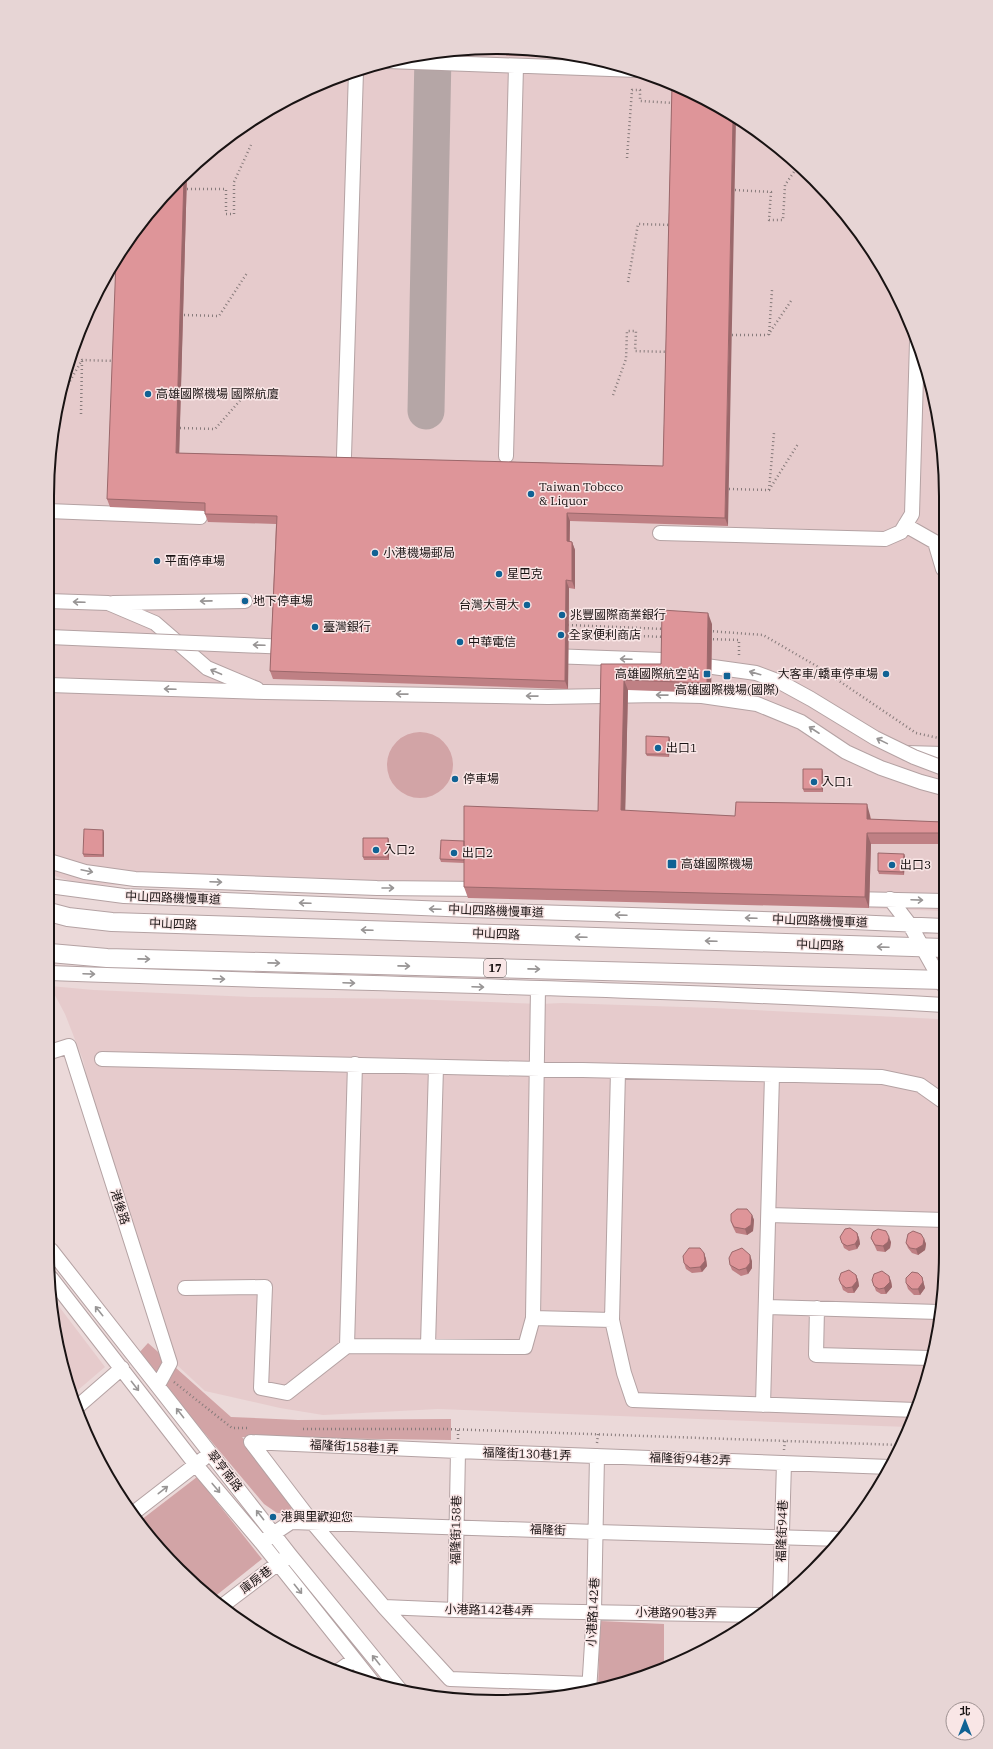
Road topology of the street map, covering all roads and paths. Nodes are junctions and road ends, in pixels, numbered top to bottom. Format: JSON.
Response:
{"nodes":[{"id":1,"x":415,"y":62,"type":"edge"},
{"id":2,"x":516,"y":66,"type":"junction"},
{"id":3,"x":612,"y":69,"type":"edge"},
{"id":4,"x":356,"y":76,"type":"edge"},
{"id":5,"x":675,"y":103,"type":"edge"},
{"id":6,"x":251,"y":145,"type":"dead end"},
{"id":7,"x":627,"y":158,"type":"dead end"},
{"id":8,"x":795,"y":171,"type":"edge"},
{"id":9,"x":187,"y":189,"type":"dead end"},
{"id":10,"x":734,"y":190,"type":"dead end"},
{"id":11,"x":672,"y":226,"type":"edge"},
{"id":12,"x":247,"y":273,"type":"dead end"},
{"id":13,"x":628,"y":282,"type":"dead end"},
{"id":14,"x":772,"y":290,"type":"dead end"},
{"id":15,"x":791,"y":301,"type":"dead end"},
{"id":16,"x":184,"y":315,"type":"dead end"},
{"id":17,"x":732,"y":335,"type":"dead end"},
{"id":18,"x":768,"y":335,"type":"junction"},
{"id":19,"x":669,"y":352,"type":"edge"},
{"id":20,"x":82,"y":360,"type":"junction"},
{"id":21,"x":115,"y":361,"type":"edge"},
{"id":22,"x":921,"y":371,"type":"edge"},
{"id":23,"x":69,"y":383,"type":"edge"},
{"id":24,"x":250,"y":388,"type":"dead end"},
{"id":25,"x":613,"y":395,"type":"dead end"},
{"id":26,"x":81,"y":414,"type":"dead end"},
{"id":27,"x":180,"y":428,"type":"dead end"},
{"id":28,"x":774,"y":433,"type":"dead end"},
{"id":29,"x":798,"y":444,"type":"dead end"},
{"id":30,"x":344,"y":456,"type":"edge"},
{"id":31,"x":506,"y":456,"type":"dead end"},
{"id":32,"x":729,"y":489,"type":"dead end"},
{"id":33,"x":769,"y":490,"type":"junction"},
{"id":34,"x":54,"y":511,"type":"edge"},
{"id":35,"x":200,"y":517,"type":"dead end"},
{"id":36,"x":905,"y":525,"type":"junction"},
{"id":37,"x":660,"y":533,"type":"dead end"},
{"id":38,"x":939,"y":556,"type":"edge"},
{"id":39,"x":54,"y":601,"type":"edge"},
{"id":40,"x":245,"y":601,"type":"dead end"},
{"id":41,"x":108,"y":603,"type":"junction"},
{"id":42,"x":568,"y":633,"type":"dead end"},
{"id":43,"x":54,"y":637,"type":"edge"},
{"id":44,"x":667,"y":637,"type":"edge"},
{"id":45,"x":299,"y":647,"type":"edge"},
{"id":46,"x":533,"y":656,"type":"edge"},
{"id":47,"x":54,"y":685,"type":"edge"},
{"id":48,"x":265,"y":692,"type":"junction"},
{"id":49,"x":897,"y":753,"type":"dead end"},
{"id":50,"x":939,"y":754,"type":"edge"},
{"id":51,"x":939,"y":766,"type":"edge"},
{"id":52,"x":939,"y":787,"type":"edge"},
{"id":53,"x":54,"y":863,"type":"edge"},
{"id":54,"x":54,"y":887,"type":"edge"},
{"id":55,"x":493,"y":889,"type":"edge"},
{"id":56,"x":835,"y":898,"type":"edge"},
{"id":57,"x":890,"y":899,"type":"junction"},
{"id":58,"x":939,"y":901,"type":"edge"},
{"id":59,"x":54,"y":913,"type":"edge"},
{"id":60,"x":910,"y":925,"type":"junction"},
{"id":61,"x":939,"y":928,"type":"edge"},
{"id":62,"x":922,"y":948,"type":"junction"},
{"id":63,"x":939,"y":948,"type":"edge"},
{"id":64,"x":54,"y":953,"type":"edge"},
{"id":65,"x":54,"y":973,"type":"edge"},
{"id":66,"x":939,"y":976,"type":"edge"},
{"id":67,"x":939,"y":982,"type":"edge"},
{"id":68,"x":538,"y":988,"type":"junction"},
{"id":69,"x":939,"y":1005,"type":"edge"},
{"id":70,"x":54,"y":1051,"type":"edge"},
{"id":71,"x":102,"y":1059,"type":"dead end"},
{"id":72,"x":355,"y":1064,"type":"junction"},
{"id":73,"x":436,"y":1067,"type":"junction"},
{"id":74,"x":537,"y":1069,"type":"junction"},
{"id":75,"x":618,"y":1071,"type":"junction"},
{"id":76,"x":772,"y":1075,"type":"junction"},
{"id":77,"x":939,"y":1099,"type":"edge"},
{"id":78,"x":769,"y":1216,"type":"junction"},
{"id":79,"x":939,"y":1220,"type":"edge"},
{"id":80,"x":54,"y":1254,"type":"edge"},
{"id":81,"x":55,"y":1283,"type":"edge"},
{"id":82,"x":185,"y":1288,"type":"dead end"},
{"id":83,"x":767,"y":1307,"type":"junction"},
{"id":84,"x":818,"y":1308,"type":"junction"},
{"id":85,"x":935,"y":1312,"type":"edge"},
{"id":86,"x":533,"y":1318,"type":"junction"},
{"id":87,"x":612,"y":1320,"type":"junction"},
{"id":88,"x":428,"y":1345,"type":"junction"},
{"id":89,"x":347,"y":1346,"type":"junction"},
{"id":90,"x":926,"y":1358,"type":"edge"},
{"id":91,"x":122,"y":1368,"type":"junction"},
{"id":92,"x":161,"y":1380,"type":"junction"},
{"id":93,"x":81,"y":1404,"type":"edge"},
{"id":94,"x":763,"y":1405,"type":"junction"},
{"id":95,"x":910,"y":1410,"type":"edge"},
{"id":96,"x":255,"y":1428,"type":"dead end"},
{"id":97,"x":302,"y":1429,"type":"dead end"},
{"id":98,"x":894,"y":1445,"type":"edge"},
{"id":99,"x":458,"y":1451,"type":"junction"},
{"id":100,"x":211,"y":1453,"type":"junction"},
{"id":101,"x":597,"y":1456,"type":"junction"},
{"id":102,"x":784,"y":1463,"type":"junction"},
{"id":103,"x":196,"y":1465,"type":"junction"},
{"id":104,"x":884,"y":1467,"type":"edge"},
{"id":105,"x":137,"y":1510,"type":"edge"},
{"id":106,"x":312,"y":1522,"type":"junction"},
{"id":107,"x":456,"y":1527,"type":"junction"},
{"id":108,"x":596,"y":1532,"type":"junction"},
{"id":109,"x":274,"y":1533,"type":"junction"},
{"id":110,"x":782,"y":1537,"type":"junction"},
{"id":111,"x":834,"y":1538,"type":"edge"},
{"id":112,"x":261,"y":1542,"type":"junction"},
{"id":113,"x":290,"y":1554,"type":"junction"},
{"id":114,"x":278,"y":1564,"type":"junction"},
{"id":115,"x":780,"y":1592,"type":"edge"},
{"id":116,"x":226,"y":1603,"type":"edge"},
{"id":117,"x":384,"y":1607,"type":"junction"},
{"id":118,"x":455,"y":1610,"type":"junction"},
{"id":119,"x":594,"y":1611,"type":"junction"},
{"id":120,"x":750,"y":1615,"type":"edge"},
{"id":121,"x":354,"y":1660,"type":"junction"},
{"id":122,"x":343,"y":1668,"type":"edge"},
{"id":123,"x":367,"y":1676,"type":"edge"},
{"id":124,"x":394,"y":1683,"type":"edge"},
{"id":125,"x":590,"y":1684,"type":"edge"},
{"id":126,"x":576,"y":1687,"type":"edge"}],
"edges":[{"from":1,"to":2,"type":"street"},
{"from":2,"to":3,"type":"street"},
{"from":2,"to":31,"type":"street"},
{"from":4,"to":30,"type":"street"},
{"from":5,"to":7,"type":"path"},
{"from":6,"to":9,"type":"path"},
{"from":8,"to":10,"type":"path"},
{"from":11,"to":13,"type":"path"},
{"from":12,"to":16,"type":"path"},
{"from":14,"to":18,"type":"path"},
{"from":15,"to":18,"type":"path"},
{"from":17,"to":18,"type":"path"},
{"from":19,"to":25,"type":"path"},
{"from":20,"to":21,"type":"path"},
{"from":20,"to":23,"type":"path"},
{"from":20,"to":26,"type":"path"},
{"from":22,"to":36,"type":"street"},
{"from":24,"to":27,"type":"path"},
{"from":28,"to":33,"type":"path"},
{"from":29,"to":33,"type":"path"},
{"from":32,"to":33,"type":"path"},
{"from":34,"to":35,"type":"street"},
{"from":36,"to":37,"type":"street"},
{"from":36,"to":38,"type":"street"},
{"from":41,"to":39,"type":"street","one_way":true},
{"from":40,"to":41,"type":"street","one_way":true},
{"from":48,"to":41,"type":"street","one_way":true},
{"from":42,"to":44,"type":"path"},
{"from":45,"to":43,"type":"street","one_way":true,"bridge":true},
{"from":51,"to":46,"type":"street","one_way":true,"bridge":true},
{"from":48,"to":47,"type":"street","one_way":true},
{"from":52,"to":48,"type":"street","one_way":true},
{"from":49,"to":50,"type":"street"},
{"from":53,"to":55,"type":"street","one_way":true},
{"from":60,"to":54,"type":"street","name":"中山四路機慢車道","one_way":true},
{"from":56,"to":57,"type":"street"},
{"from":57,"to":58,"type":"street","one_way":true},
{"from":57,"to":60,"type":"street"},
{"from":62,"to":59,"type":"main road","name":"中山四路","one_way":true},
{"from":60,"to":61,"type":"street","name":"中山四路機慢車道"},
{"from":60,"to":62,"type":"street"},
{"from":62,"to":63,"type":"main road","name":"中山四路"},
{"from":62,"to":66,"type":"street"},
{"from":64,"to":67,"type":"main road","number":"17","one_way":true},
{"from":65,"to":68,"type":"street","one_way":true},
{"from":68,"to":69,"type":"street"},
{"from":68,"to":74,"type":"street"},
{"from":70,"to":92,"type":"street","name":"港後路"},
{"from":71,"to":72,"type":"street"},
{"from":72,"to":73,"type":"street"},
{"from":72,"to":89,"type":"street"},
{"from":73,"to":74,"type":"street"},
{"from":73,"to":88,"type":"street"},
{"from":74,"to":75,"type":"street"},
{"from":74,"to":86,"type":"street"},
{"from":75,"to":76,"type":"street"},
{"from":75,"to":87,"type":"street"},
{"from":76,"to":77,"type":"street"},
{"from":76,"to":78,"type":"street"},
{"from":78,"to":79,"type":"street"},
{"from":78,"to":83,"type":"street"},
{"from":92,"to":80,"type":"street","name":"翠亨南路","one_way":true},
{"from":81,"to":91,"type":"street","name":"翠亨南路"},
{"from":82,"to":89,"type":"street"},
{"from":83,"to":84,"type":"street"},
{"from":83,"to":94,"type":"street"},
{"from":84,"to":85,"type":"street"},
{"from":84,"to":90,"type":"street"},
{"from":86,"to":87,"type":"street"},
{"from":86,"to":88,"type":"street"},
{"from":87,"to":94,"type":"street"},
{"from":88,"to":89,"type":"street"},
{"from":91,"to":93,"type":"street"},
{"from":91,"to":103,"type":"street","name":"翠亨南路","one_way":true},
{"from":92,"to":96,"type":"path"},
{"from":100,"to":92,"type":"street","name":"翠亨南路","one_way":true},
{"from":94,"to":95,"type":"street"},
{"from":97,"to":98,"type":"path"},
{"from":99,"to":101,"type":"street","name":"福隆街130巷1弄"},
{"from":99,"to":106,"type":"street","name":"福隆街158巷1弄"},
{"from":99,"to":107,"type":"street","name":"福隆街158巷"},
{"from":100,"to":103,"type":"street"},
{"from":109,"to":100,"type":"street","name":"翠亨南路","one_way":true},
{"from":101,"to":102,"type":"street","name":"福隆街94巷2弄"},
{"from":101,"to":108,"type":"street","name":"小港路142巷"},
{"from":102,"to":104,"type":"street","name":"福隆街94巷2弄"},
{"from":102,"to":110,"type":"street","name":"福隆街94巷"},
{"from":105,"to":103,"type":"street","one_way":true},
{"from":103,"to":112,"type":"street","name":"翠亨南路","one_way":true},
{"from":106,"to":107,"type":"street","name":"福隆街"},
{"from":106,"to":109,"type":"street","name":"福隆街"},
{"from":106,"to":117,"type":"street"},
{"from":107,"to":108,"type":"street","name":"福隆街"},
{"from":107,"to":118,"type":"street","name":"福隆街158巷"},
{"from":108,"to":110,"type":"street","name":"福隆街"},
{"from":108,"to":119,"type":"street","name":"小港路142巷"},
{"from":109,"to":112,"type":"street","name":"福隆街"},
{"from":109,"to":113,"type":"street","name":"翠亨南路"},
{"from":110,"to":111,"type":"street","name":"福隆街"},
{"from":110,"to":115,"type":"street","name":"福隆街94巷"},
{"from":112,"to":114,"type":"street","name":"翠亨南路"},
{"from":113,"to":114,"type":"street","name":"庫房巷"},
{"from":124,"to":113,"type":"street","name":"翠亨南路","one_way":true},
{"from":114,"to":116,"type":"street","name":"庫房巷"},
{"from":114,"to":121,"type":"street","name":"翠亨南路","one_way":true},
{"from":117,"to":118,"type":"street","name":"小港路142巷4弄"},
{"from":117,"to":126,"type":"street"},
{"from":118,"to":119,"type":"street","name":"小港路142巷4弄"},
{"from":119,"to":120,"type":"street","name":"小港路90巷3弄"},
{"from":119,"to":125,"type":"street","name":"小港路142巷"},
{"from":121,"to":122,"type":"street"},
{"from":121,"to":123,"type":"street","name":"翠亨南路"}]}
